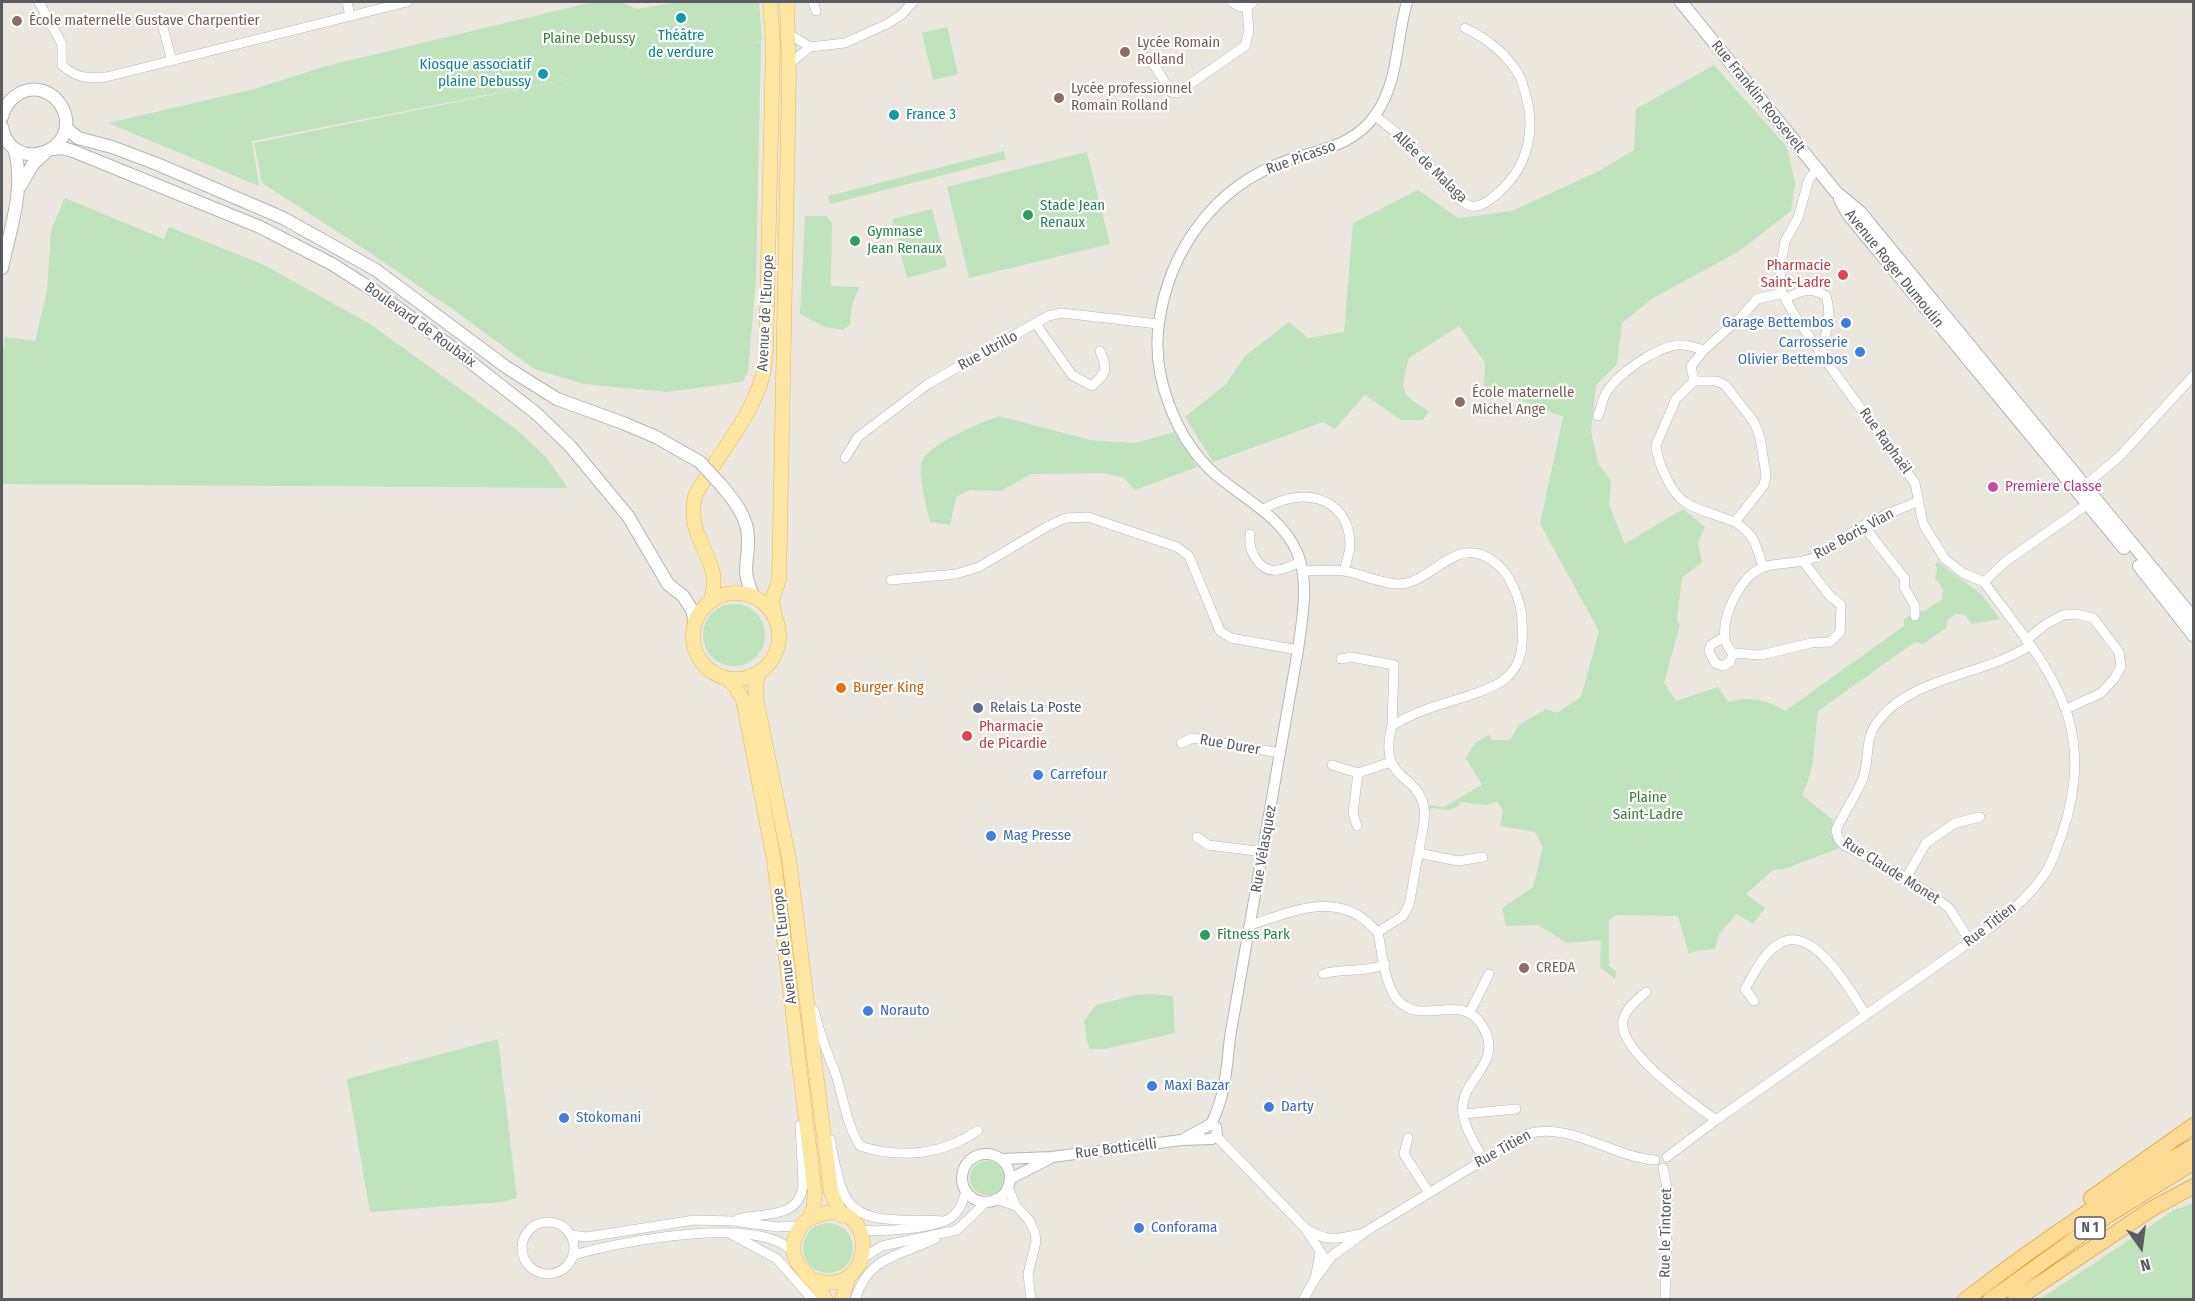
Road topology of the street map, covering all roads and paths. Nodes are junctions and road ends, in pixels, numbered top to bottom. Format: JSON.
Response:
{"nodes":[{"id":1,"x":39,"y":2,"type":"edge"},
{"id":2,"x":347,"y":2,"type":"edge"},
{"id":3,"x":407,"y":2,"type":"edge"},
{"id":4,"x":770,"y":2,"type":"edge"},
{"id":5,"x":787,"y":2,"type":"edge"},
{"id":6,"x":913,"y":2,"type":"edge"},
{"id":7,"x":1233,"y":2,"type":"edge"},
{"id":8,"x":1407,"y":2,"type":"edge"},
{"id":9,"x":1681,"y":2,"type":"edge"},
{"id":10,"x":1250,"y":5,"type":"edge"},
{"id":11,"x":350,"y":16,"type":"junction"},
{"id":12,"x":161,"y":20,"type":"dead end"},
{"id":13,"x":1465,"y":28,"type":"dead end"},
{"id":14,"x":789,"y":34,"type":"junction"},
{"id":15,"x":810,"y":47,"type":"junction"},
{"id":16,"x":1149,"y":57,"type":"dead end"},
{"id":17,"x":172,"y":61,"type":"junction"},
{"id":18,"x":789,"y":64,"type":"junction"},
{"id":19,"x":6,"y":100,"type":"edge"},
{"id":20,"x":1375,"y":116,"type":"junction"},
{"id":21,"x":2,"y":117,"type":"edge"},
{"id":22,"x":2,"y":127,"type":"edge"},
{"id":23,"x":66,"y":128,"type":"junction"},
{"id":24,"x":14,"y":148,"type":"junction"},
{"id":25,"x":48,"y":151,"type":"junction"},
{"id":26,"x":1817,"y":169,"type":"junction"},
{"id":27,"x":19,"y":189,"type":"junction"},
{"id":28,"x":1836,"y":192,"type":"joint"},
{"id":29,"x":5,"y":239,"type":"edge"},
{"id":30,"x":2,"y":268,"type":"edge"},
{"id":31,"x":1784,"y":296,"type":"junction"},
{"id":32,"x":1036,"y":324,"type":"junction"},
{"id":33,"x":1158,"y":324,"type":"junction"},
{"id":34,"x":1704,"y":350,"type":"junction"},
{"id":35,"x":1100,"y":351,"type":"dead end"},
{"id":36,"x":1821,"y":354,"type":"junction"},
{"id":37,"x":2193,"y":375,"type":"edge"},
{"id":38,"x":1694,"y":381,"type":"junction"},
{"id":39,"x":1598,"y":416,"type":"dead end"},
{"id":40,"x":845,"y":458,"type":"dead end"},
{"id":41,"x":2081,"y":488,"type":"junction"},
{"id":42,"x":1919,"y":501,"type":"junction"},
{"id":43,"x":2092,"y":501,"type":"junction"},
{"id":44,"x":1263,"y":509,"type":"junction"},
{"id":45,"x":1735,"y":522,"type":"junction"},
{"id":46,"x":1863,"y":525,"type":"junction"},
{"id":47,"x":1250,"y":534,"type":"dead end"},
{"id":48,"x":1803,"y":561,"type":"junction"},
{"id":49,"x":1301,"y":567,"type":"junction"},
{"id":50,"x":1763,"y":567,"type":"junction"},
{"id":51,"x":1344,"y":571,"type":"junction"},
{"id":52,"x":891,"y":580,"type":"dead end"},
{"id":53,"x":1984,"y":582,"type":"junction"},
{"id":54,"x":754,"y":597,"type":"junction"},
{"id":55,"x":711,"y":601,"type":"junction"},
{"id":56,"x":774,"y":616,"type":"junction"},
{"id":57,"x":1915,"y":616,"type":"dead end"},
{"id":58,"x":2193,"y":619,"type":"edge"},
{"id":59,"x":696,"y":622,"type":"junction"},
{"id":60,"x":2193,"y":636,"type":"edge"},
{"id":61,"x":1724,"y":637,"type":"junction"},
{"id":62,"x":2028,"y":643,"type":"junction"},
{"id":63,"x":1298,"y":650,"type":"junction"},
{"id":64,"x":1736,"y":654,"type":"junction"},
{"id":65,"x":1341,"y":659,"type":"dead end"},
{"id":66,"x":759,"y":673,"type":"junction"},
{"id":67,"x":726,"y":678,"type":"junction"},
{"id":68,"x":2066,"y":709,"type":"junction"},
{"id":69,"x":1392,"y":726,"type":"junction"},
{"id":70,"x":1181,"y":743,"type":"dead end"},
{"id":71,"x":1280,"y":753,"type":"junction"},
{"id":72,"x":1391,"y":762,"type":"junction"},
{"id":73,"x":1332,"y":765,"type":"dead end"},
{"id":74,"x":1358,"y":773,"type":"junction"},
{"id":75,"x":1980,"y":817,"type":"dead end"},
{"id":76,"x":1357,"y":826,"type":"dead end"},
{"id":77,"x":1197,"y":837,"type":"dead end"},
{"id":78,"x":1264,"y":852,"type":"junction"},
{"id":79,"x":1418,"y":853,"type":"junction"},
{"id":80,"x":1483,"y":857,"type":"dead end"},
{"id":81,"x":1906,"y":879,"type":"junction"},
{"id":82,"x":1251,"y":925,"type":"junction"},
{"id":83,"x":1378,"y":932,"type":"junction"},
{"id":84,"x":1970,"y":941,"type":"junction"},
{"id":85,"x":1385,"y":964,"type":"junction"},
{"id":86,"x":802,"y":965,"type":"junction"},
{"id":87,"x":1323,"y":974,"type":"dead end"},
{"id":88,"x":1489,"y":974,"type":"dead end"},
{"id":89,"x":1646,"y":992,"type":"dead end"},
{"id":90,"x":1754,"y":1001,"type":"dead end"},
{"id":91,"x":1470,"y":1012,"type":"junction"},
{"id":92,"x":1866,"y":1014,"type":"junction"},
{"id":93,"x":800,"y":1065,"type":"junction"},
{"id":94,"x":818,"y":1098,"type":"junction"},
{"id":95,"x":1516,"y":1110,"type":"dead end"},
{"id":96,"x":1463,"y":1114,"type":"junction"},
{"id":97,"x":1716,"y":1120,"type":"junction"},
{"id":98,"x":1207,"y":1125,"type":"junction"},
{"id":99,"x":2193,"y":1125,"type":"edge"},
{"id":100,"x":978,"y":1130,"type":"dead end"},
{"id":101,"x":1212,"y":1138,"type":"junction"},
{"id":102,"x":1408,"y":1138,"type":"dead end"},
{"id":103,"x":1181,"y":1140,"type":"junction"},
{"id":104,"x":2193,"y":1146,"type":"edge"},
{"id":105,"x":1052,"y":1157,"type":"junction"},
{"id":106,"x":1667,"y":1157,"type":"junction"},
{"id":107,"x":1001,"y":1159,"type":"junction"},
{"id":108,"x":1483,"y":1159,"type":"junction"},
{"id":109,"x":1655,"y":1160,"type":"junction"},
{"id":110,"x":2193,"y":1162,"type":"edge"},
{"id":111,"x":1663,"y":1168,"type":"junction"},
{"id":112,"x":1009,"y":1183,"type":"junction"},
{"id":113,"x":2193,"y":1186,"type":"edge"},
{"id":114,"x":966,"y":1191,"type":"junction"},
{"id":115,"x":1429,"y":1193,"type":"junction"},
{"id":116,"x":991,"y":1200,"type":"junction"},
{"id":117,"x":1016,"y":1206,"type":"junction"},
{"id":118,"x":841,"y":1215,"type":"junction"},
{"id":119,"x":733,"y":1221,"type":"junction"},
{"id":120,"x":943,"y":1221,"type":"junction"},
{"id":121,"x":806,"y":1222,"type":"junction"},
{"id":122,"x":1306,"y":1229,"type":"junction"},
{"id":123,"x":859,"y":1230,"type":"junction"},
{"id":124,"x":1365,"y":1232,"type":"junction"},
{"id":125,"x":729,"y":1233,"type":"junction"},
{"id":126,"x":946,"y":1234,"type":"junction"},
{"id":127,"x":571,"y":1235,"type":"junction"},
{"id":128,"x":1329,"y":1239,"type":"junction"},
{"id":129,"x":1319,"y":1251,"type":"junction"},
{"id":130,"x":794,"y":1254,"type":"junction"},
{"id":131,"x":1334,"y":1255,"type":"junction"},
{"id":132,"x":574,"y":1256,"type":"junction"},
{"id":133,"x":863,"y":1258,"type":"junction"},
{"id":134,"x":2011,"y":1265,"type":"junction"},
{"id":135,"x":848,"y":1278,"type":"junction"},
{"id":136,"x":1315,"y":1279,"type":"junction"},
{"id":137,"x":813,"y":1280,"type":"junction"},
{"id":138,"x":813,"y":1299,"type":"edge"},
{"id":139,"x":826,"y":1299,"type":"edge"},
{"id":140,"x":842,"y":1299,"type":"edge"},
{"id":141,"x":855,"y":1299,"type":"edge"},
{"id":142,"x":1031,"y":1299,"type":"edge"},
{"id":143,"x":1303,"y":1299,"type":"edge"},
{"id":144,"x":1665,"y":1299,"type":"edge"},
{"id":145,"x":1965,"y":1299,"type":"edge"},
{"id":146,"x":1990,"y":1299,"type":"edge"},
{"id":147,"x":2015,"y":1299,"type":"edge"}],
"edges":[{"from":1,"to":17,"type":"street"},
{"from":2,"to":11,"type":"street"},
{"from":3,"to":11,"type":"street"},
{"from":4,"to":55,"type":"main road","name":"Avenue de l'Europe"},
{"from":5,"to":14,"type":"main road","name":"Avenue de l'Europe"},
{"from":6,"to":15,"type":"street"},
{"from":7,"to":10,"type":"street"},
{"from":8,"to":20,"type":"street","name":"Rue Picasso"},
{"from":9,"to":26,"type":"main road","name":"Rue Franklin Roosevelt"},
{"from":10,"to":16,"type":"street"},
{"from":11,"to":17,"type":"street"},
{"from":12,"to":17,"type":"street"},
{"from":13,"to":20,"type":"street","name":"Allée de Malaga"},
{"from":14,"to":15,"type":"street"},
{"from":14,"to":18,"type":"main road","name":"Avenue de l'Europe"},
{"from":15,"to":18,"type":"street"},
{"from":18,"to":56,"type":"main road","name":"Avenue de l'Europe"},
{"from":19,"to":21,"type":"main road"},
{"from":19,"to":23,"type":"main road"},
{"from":20,"to":33,"type":"street","name":"Rue Picasso"},
{"from":22,"to":24,"type":"main road"},
{"from":23,"to":25,"type":"main road"},
{"from":23,"to":54,"type":"main road","name":"Boulevard de Roubaix","bridge":true},
{"from":24,"to":25,"type":"main road","name":"Boulevard de Roubaix"},
{"from":24,"to":27,"type":"main road"},
{"from":25,"to":27,"type":"main road"},
{"from":25,"to":59,"type":"main road","name":"Boulevard de Roubaix"},
{"from":26,"to":28,"type":"main road","name":"Rue Franklin Roosevelt"},
{"from":26,"to":31,"type":"street"},
{"from":27,"to":29,"type":"main road"},
{"from":28,"to":41,"type":"main road","name":"Avenue Roger Dumoulin"},
{"from":29,"to":30,"type":"main road"},
{"from":31,"to":34,"type":"street"},
{"from":31,"to":36,"type":"street","name":"Rue Raphaël"},
{"from":31,"to":36,"type":"street"},
{"from":32,"to":33,"type":"street","name":"Rue Utrillo"},
{"from":32,"to":35,"type":"street"},
{"from":32,"to":40,"type":"street","name":"Rue Utrillo"},
{"from":33,"to":44,"type":"street","name":"Rue Picasso"},
{"from":34,"to":38,"type":"street"},
{"from":34,"to":39,"type":"street"},
{"from":36,"to":42,"type":"street","name":"Rue Raphaël"},
{"from":37,"to":41,"type":"street"},
{"from":38,"to":45,"type":"street"},
{"from":38,"to":45,"type":"street"},
{"from":41,"to":43,"type":"main road","name":"Avenue Roger Dumoulin"},
{"from":42,"to":46,"type":"street","name":"Rue Boris Vian"},
{"from":42,"to":53,"type":"street","name":"Rue Raphaël"},
{"from":43,"to":53,"type":"street"},
{"from":43,"to":58,"type":"main road","name":"Avenue Roger Dumoulin"},
{"from":43,"to":60,"type":"main road","name":"Avenue Roger Dumoulin"},
{"from":44,"to":49,"type":"street","name":"Rue Picasso"},
{"from":44,"to":51,"type":"street"},
{"from":45,"to":50,"type":"street"},
{"from":46,"to":48,"type":"street","name":"Rue Boris Vian"},
{"from":46,"to":57,"type":"street"},
{"from":47,"to":49,"type":"street"},
{"from":48,"to":50,"type":"street","name":"Rue Boris Vian"},
{"from":48,"to":64,"type":"street"},
{"from":49,"to":51,"type":"street"},
{"from":49,"to":63,"type":"street","name":"Rue Vélasquez"},
{"from":50,"to":61,"type":"street"},
{"from":51,"to":69,"type":"street"},
{"from":52,"to":63,"type":"street"},
{"from":53,"to":62,"type":"street","name":"Rue Titien"},
{"from":54,"to":55,"type":"main road"},
{"from":54,"to":56,"type":"main road"},
{"from":55,"to":59,"type":"main road"},
{"from":56,"to":66,"type":"main road"},
{"from":59,"to":67,"type":"main road"},
{"from":61,"to":64,"type":"street"},
{"from":61,"to":64,"type":"street"},
{"from":62,"to":68,"type":"street","name":"Rue Titien"},
{"from":62,"to":68,"type":"street"},
{"from":62,"to":81,"type":"street","name":"Rue Claude Monet"},
{"from":63,"to":71,"type":"street","name":"Rue Vélasquez"},
{"from":65,"to":69,"type":"street"},
{"from":66,"to":67,"type":"main road"},
{"from":66,"to":86,"type":"main road","name":"Avenue de l'Europe"},
{"from":67,"to":93,"type":"main road","name":"Avenue de l'Europe"},
{"from":68,"to":84,"type":"street","name":"Rue Titien"},
{"from":69,"to":72,"type":"street"},
{"from":70,"to":71,"type":"street","name":"Rue Durer"},
{"from":71,"to":78,"type":"street","name":"Rue Vélasquez"},
{"from":72,"to":74,"type":"street"},
{"from":72,"to":79,"type":"street"},
{"from":73,"to":74,"type":"street"},
{"from":74,"to":76,"type":"street"},
{"from":75,"to":81,"type":"street"},
{"from":77,"to":78,"type":"street"},
{"from":78,"to":82,"type":"street","name":"Rue Vélasquez"},
{"from":79,"to":80,"type":"street"},
{"from":79,"to":83,"type":"street"},
{"from":81,"to":84,"type":"street","name":"Rue Claude Monet"},
{"from":82,"to":83,"type":"street"},
{"from":82,"to":98,"type":"street","name":"Rue Vélasquez"},
{"from":83,"to":85,"type":"street"},
{"from":84,"to":92,"type":"street","name":"Rue Titien"},
{"from":85,"to":87,"type":"street"},
{"from":85,"to":91,"type":"street"},
{"from":86,"to":94,"type":"main road","name":"Avenue de l'Europe"},
{"from":86,"to":100,"type":"street","name":"Avenue de l'Europe"},
{"from":88,"to":91,"type":"street"},
{"from":89,"to":97,"type":"street"},
{"from":90,"to":92,"type":"street"},
{"from":91,"to":96,"type":"street"},
{"from":92,"to":97,"type":"street","name":"Rue Titien"},
{"from":93,"to":119,"type":"street"},
{"from":93,"to":121,"type":"main road","name":"Avenue de l'Europe"},
{"from":94,"to":118,"type":"main road","name":"Avenue de l'Europe"},
{"from":94,"to":120,"type":"street"},
{"from":95,"to":96,"type":"street"},
{"from":96,"to":108,"type":"street"},
{"from":97,"to":106,"type":"street","name":"Rue Titien"},
{"from":98,"to":101,"type":"street"},
{"from":98,"to":103,"type":"street","name":"Rue Botticelli"},
{"from":99,"to":134,"type":"highway"},
{"from":101,"to":103,"type":"street","name":"Rue Botticelli"},
{"from":101,"to":122,"type":"street"},
{"from":102,"to":115,"type":"street"},
{"from":103,"to":105,"type":"street","name":"Rue Botticelli"},
{"from":104,"to":134,"type":"highway","number":"N 1"},
{"from":105,"to":107,"type":"street","name":"Rue Botticelli"},
{"from":105,"to":112,"type":"street","name":"Rue Botticelli"},
{"from":106,"to":109,"type":"street"},
{"from":106,"to":111,"type":"street"},
{"from":107,"to":112,"type":"street"},
{"from":107,"to":114,"type":"street"},
{"from":108,"to":109,"type":"street","name":"Rue Titien"},
{"from":108,"to":115,"type":"street","name":"Rue Titien"},
{"from":109,"to":111,"type":"street"},
{"from":110,"to":146,"type":"highway","number":"N 1"},
{"from":111,"to":144,"type":"street","name":"Rue le Tintoret"},
{"from":112,"to":116,"type":"street"},
{"from":112,"to":117,"type":"street"},
{"from":113,"to":147,"type":"highway"},
{"from":114,"to":116,"type":"street"},
{"from":114,"to":120,"type":"street"},
{"from":115,"to":124,"type":"street","name":"Rue Titien"},
{"from":116,"to":117,"type":"street"},
{"from":116,"to":126,"type":"street"},
{"from":117,"to":142,"type":"street"},
{"from":118,"to":121,"type":"main road"},
{"from":118,"to":123,"type":"main road"},
{"from":119,"to":121,"type":"street"},
{"from":119,"to":127,"type":"street"},
{"from":120,"to":123,"type":"street"},
{"from":121,"to":130,"type":"main road"},
{"from":122,"to":128,"type":"street"},
{"from":122,"to":129,"type":"street"},
{"from":123,"to":133,"type":"main road"},
{"from":124,"to":128,"type":"street","name":"Rue Titien"},
{"from":124,"to":131,"type":"street","name":"Rue Titien"},
{"from":125,"to":130,"type":"street"},
{"from":125,"to":132,"type":"street"},
{"from":125,"to":138,"type":"street"},
{"from":126,"to":133,"type":"street"},
{"from":126,"to":141,"type":"street"},
{"from":127,"to":132,"type":"street"},
{"from":127,"to":132,"type":"street"},
{"from":128,"to":129,"type":"street"},
{"from":128,"to":131,"type":"street"},
{"from":129,"to":131,"type":"street"},
{"from":129,"to":136,"type":"street"},
{"from":130,"to":137,"type":"main road"},
{"from":131,"to":136,"type":"street","name":"Rue Titien"},
{"from":133,"to":135,"type":"main road"},
{"from":134,"to":145,"type":"highway","number":"N 1"},
{"from":135,"to":137,"type":"main road"},
{"from":135,"to":140,"type":"main road"},
{"from":136,"to":143,"type":"street"},
{"from":137,"to":139,"type":"main road"}]}
